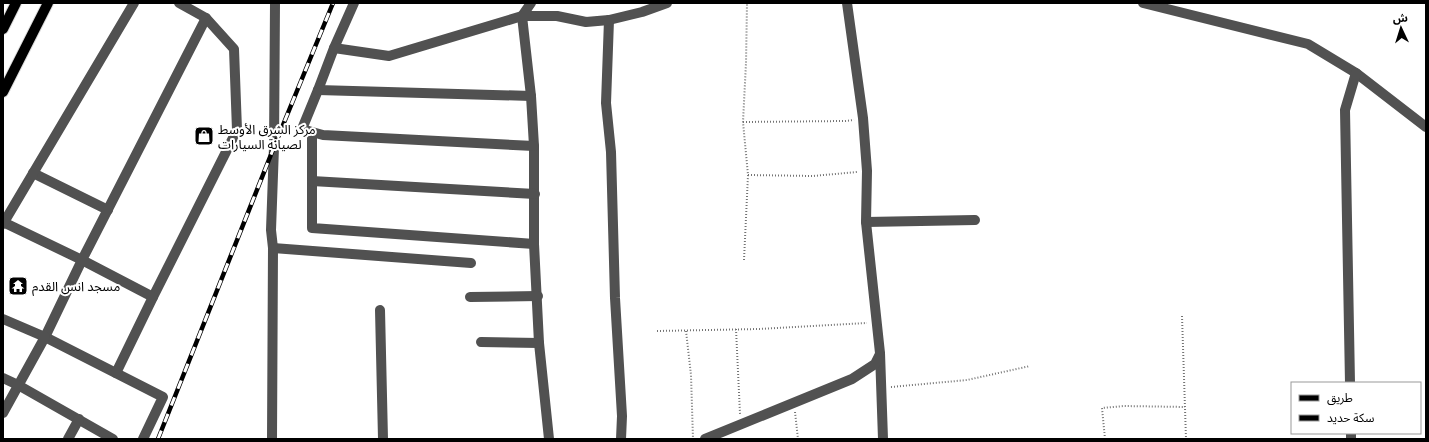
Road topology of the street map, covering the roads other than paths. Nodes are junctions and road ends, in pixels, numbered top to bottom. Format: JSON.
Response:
{"nodes":[{"id":1,"x":16,"y":3,"type":"edge"},
{"id":2,"x":48,"y":3,"type":"edge"},
{"id":3,"x":134,"y":3,"type":"edge"},
{"id":4,"x":179,"y":3,"type":"edge"},
{"id":5,"x":275,"y":3,"type":"edge"},
{"id":6,"x":354,"y":3,"type":"edge"},
{"id":7,"x":531,"y":3,"type":"edge"},
{"id":8,"x":667,"y":3,"type":"edge"},
{"id":9,"x":847,"y":3,"type":"edge"},
{"id":10,"x":1143,"y":3,"type":"edge"},
{"id":11,"x":522,"y":16,"type":"junction"},
{"id":12,"x":206,"y":18,"type":"junction"},
{"id":13,"x":609,"y":20,"type":"junction"},
{"id":14,"x":3,"y":29,"type":"edge"},
{"id":15,"x":334,"y":48,"type":"junction"},
{"id":16,"x":1356,"y":73,"type":"junction"},
{"id":17,"x":318,"y":90,"type":"junction"},
{"id":18,"x":3,"y":92,"type":"edge"},
{"id":19,"x":531,"y":96,"type":"junction"},
{"id":20,"x":1426,"y":127,"type":"edge"},
{"id":21,"x":312,"y":132,"type":"junction"},
{"id":22,"x":534,"y":146,"type":"junction"},
{"id":23,"x":33,"y":173,"type":"junction"},
{"id":24,"x":312,"y":181,"type":"junction"},
{"id":25,"x":535,"y":194,"type":"junction"},
{"id":26,"x":108,"y":210,"type":"junction"},
{"id":27,"x":975,"y":220,"type":"dead end"},
{"id":28,"x":866,"y":222,"type":"junction"},
{"id":29,"x":3,"y":223,"type":"edge"},
{"id":30,"x":534,"y":244,"type":"junction"},
{"id":31,"x":273,"y":248,"type":"junction"},
{"id":32,"x":82,"y":260,"type":"junction"},
{"id":33,"x":471,"y":263,"type":"dead end"},
{"id":34,"x":538,"y":296,"type":"junction"},
{"id":35,"x":153,"y":297,"type":"junction"},
{"id":36,"x":470,"y":297,"type":"dead end"},
{"id":37,"x":380,"y":310,"type":"dead end"},
{"id":38,"x":3,"y":319,"type":"edge"},
{"id":39,"x":45,"y":337,"type":"junction"},
{"id":40,"x":481,"y":342,"type":"dead end"},
{"id":41,"x":539,"y":342,"type":"junction"},
{"id":42,"x":880,"y":353,"type":"junction"},
{"id":43,"x":116,"y":373,"type":"junction"},
{"id":44,"x":3,"y":378,"type":"edge"},
{"id":45,"x":1350,"y":382,"type":"edge"},
{"id":46,"x":18,"y":385,"type":"junction"},
{"id":47,"x":3,"y":413,"type":"edge"},
{"id":48,"x":79,"y":420,"type":"junction"},
{"id":49,"x":68,"y":439,"type":"edge"},
{"id":50,"x":113,"y":439,"type":"edge"},
{"id":51,"x":143,"y":439,"type":"edge"},
{"id":52,"x":272,"y":439,"type":"edge"},
{"id":53,"x":383,"y":439,"type":"edge"},
{"id":54,"x":549,"y":439,"type":"edge"},
{"id":55,"x":621,"y":439,"type":"edge"},
{"id":56,"x":705,"y":439,"type":"edge"},
{"id":57,"x":884,"y":439,"type":"edge"}],
"edges":[{"from":1,"to":14,"type":"main road"},
{"from":2,"to":18,"type":"main road"},
{"from":3,"to":23,"type":"street"},
{"from":4,"to":12,"type":"street"},
{"from":5,"to":31,"type":"street"},
{"from":6,"to":15,"type":"street"},
{"from":7,"to":11,"type":"street"},
{"from":8,"to":13,"type":"street"},
{"from":9,"to":28,"type":"street"},
{"from":10,"to":16,"type":"street"},
{"from":11,"to":13,"type":"street"},
{"from":11,"to":15,"type":"street"},
{"from":11,"to":19,"type":"street"},
{"from":12,"to":26,"type":"street"},
{"from":12,"to":35,"type":"street"},
{"from":13,"to":55,"type":"street"},
{"from":15,"to":17,"type":"street"},
{"from":16,"to":20,"type":"street"},
{"from":16,"to":45,"type":"street"},
{"from":17,"to":19,"type":"street"},
{"from":17,"to":21,"type":"street"},
{"from":19,"to":22,"type":"street"},
{"from":21,"to":22,"type":"street"},
{"from":21,"to":24,"type":"street"},
{"from":22,"to":25,"type":"street"},
{"from":23,"to":26,"type":"street"},
{"from":23,"to":29,"type":"street"},
{"from":24,"to":25,"type":"street"},
{"from":24,"to":30,"type":"street"},
{"from":25,"to":30,"type":"street"},
{"from":26,"to":32,"type":"street"},
{"from":27,"to":28,"type":"street"},
{"from":28,"to":42,"type":"street"},
{"from":29,"to":32,"type":"street"},
{"from":30,"to":34,"type":"street"},
{"from":31,"to":33,"type":"street"},
{"from":31,"to":52,"type":"street"},
{"from":32,"to":35,"type":"street"},
{"from":32,"to":39,"type":"street"},
{"from":34,"to":36,"type":"street"},
{"from":34,"to":41,"type":"street"},
{"from":35,"to":43,"type":"street"},
{"from":37,"to":53,"type":"street"},
{"from":38,"to":39,"type":"street"},
{"from":39,"to":43,"type":"street"},
{"from":39,"to":46,"type":"street"},
{"from":40,"to":41,"type":"street"},
{"from":41,"to":54,"type":"street"},
{"from":42,"to":56,"type":"street"},
{"from":42,"to":57,"type":"street"},
{"from":43,"to":51,"type":"street"},
{"from":44,"to":46,"type":"street"},
{"from":46,"to":47,"type":"street"},
{"from":46,"to":48,"type":"street"},
{"from":48,"to":49,"type":"street"},
{"from":48,"to":50,"type":"street"}]}
